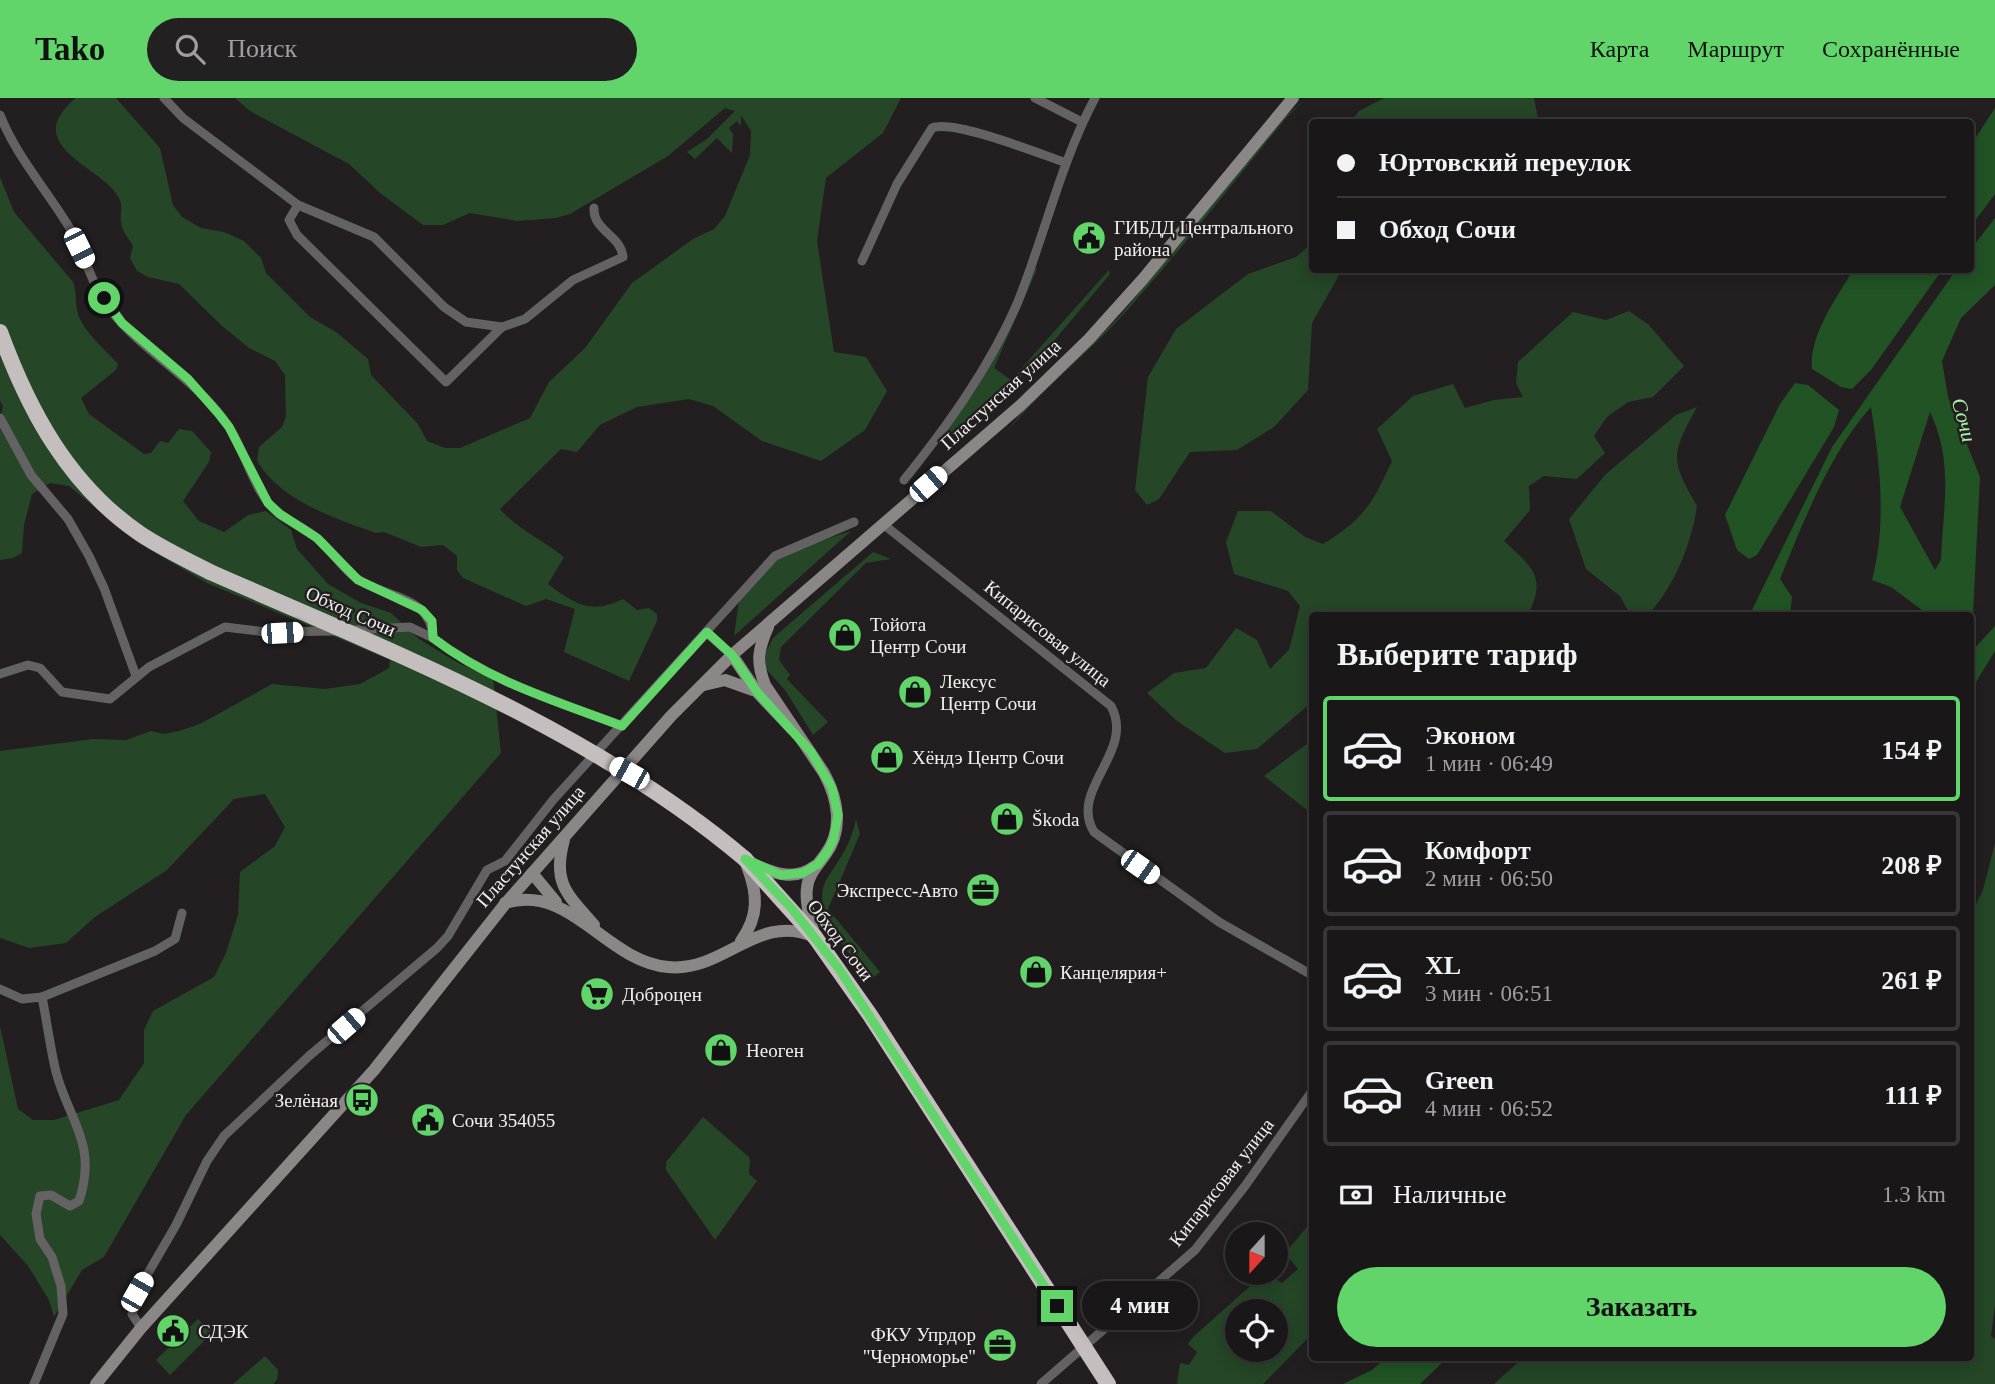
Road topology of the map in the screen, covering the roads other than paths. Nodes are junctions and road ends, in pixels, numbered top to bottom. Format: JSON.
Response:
{"nodes":[{"id":1,"x":164,"y":98,"type":"edge"},
{"id":2,"x":1035,"y":98,"type":"edge"},
{"id":3,"x":1095,"y":98,"type":"edge"},
{"id":4,"x":1293,"y":98,"type":"edge"},
{"id":5,"x":0,"y":114,"type":"edge"},
{"id":6,"x":1082,"y":122,"type":"junction"},
{"id":7,"x":1064,"y":162,"type":"junction"},
{"id":8,"x":298,"y":205,"type":"junction"},
{"id":9,"x":594,"y":208,"type":"dead end"},
{"id":10,"x":862,"y":261,"type":"dead end"},
{"id":11,"x":502,"y":327,"type":"junction"},
{"id":12,"x":0,"y":332,"type":"edge"},
{"id":13,"x":0,"y":418,"type":"edge"},
{"id":14,"x":904,"y":480,"type":"dead end"},
{"id":15,"x":854,"y":522,"type":"dead end"},
{"id":16,"x":883,"y":524,"type":"junction"},
{"id":17,"x":770,"y":622,"type":"junction"},
{"id":18,"x":707,"y":632,"type":"junction"},
{"id":19,"x":433,"y":638,"type":"junction"},
{"id":20,"x":732,"y":655,"type":"junction"},
{"id":21,"x":0,"y":674,"type":"edge"},
{"id":22,"x":136,"y":676,"type":"junction"},
{"id":23,"x":701,"y":686,"type":"junction"},
{"id":24,"x":761,"y":688,"type":"junction"},
{"id":25,"x":622,"y":726,"type":"junction"},
{"id":26,"x":565,"y":835,"type":"junction"},
{"id":27,"x":745,"y":859,"type":"junction"},
{"id":28,"x":818,"y":864,"type":"junction"},
{"id":29,"x":532,"y":873,"type":"junction"},
{"id":30,"x":564,"y":901,"type":"junction"},
{"id":31,"x":505,"y":904,"type":"junction"},
{"id":32,"x":182,"y":913,"type":"dead end"},
{"id":33,"x":815,"y":937,"type":"junction"},
{"id":34,"x":739,"y":943,"type":"junction"},
{"id":35,"x":1309,"y":973,"type":"edge"},
{"id":36,"x":0,"y":989,"type":"edge"},
{"id":37,"x":42,"y":997,"type":"junction"},
{"id":38,"x":1309,"y":1095,"type":"edge"},
{"id":39,"x":141,"y":1328,"type":"junction"},
{"id":40,"x":34,"y":1384,"type":"edge"},
{"id":41,"x":96,"y":1384,"type":"edge"},
{"id":42,"x":1041,"y":1384,"type":"edge"},
{"id":43,"x":1108,"y":1384,"type":"edge"}],
"edges":[{"from":1,"to":8,"type":"street"},
{"from":2,"to":6,"type":"street"},
{"from":3,"to":6,"type":"street","name":"Пластунская улица"},
{"from":4,"to":16,"type":"main road","name":"Пластунская улица"},
{"from":5,"to":19,"type":"street"},
{"from":6,"to":7,"type":"street","name":"Пластунская улица"},
{"from":7,"to":10,"type":"street"},
{"from":7,"to":14,"type":"street","name":"Пластунская улица"},
{"from":8,"to":11,"type":"street"},
{"from":8,"to":11,"type":"street"},
{"from":9,"to":11,"type":"street"},
{"from":12,"to":27,"type":"highway","name":"Обход Сочи","bridge":true},
{"from":13,"to":22,"type":"street"},
{"from":15,"to":18,"type":"street"},
{"from":16,"to":17,"type":"main road","name":"Пластунская улица"},
{"from":16,"to":35,"type":"street","name":"Кипарисовая улица"},
{"from":17,"to":20,"type":"main road","name":"Пластунская улица"},
{"from":17,"to":24,"type":"main road"},
{"from":18,"to":20,"type":"street"},
{"from":18,"to":25,"type":"street"},
{"from":19,"to":22,"type":"street"},
{"from":19,"to":25,"type":"street"},
{"from":20,"to":23,"type":"main road","name":"Пластунская улица"},
{"from":20,"to":24,"type":"main road"},
{"from":21,"to":22,"type":"street"},
{"from":23,"to":24,"type":"main road"},
{"from":23,"to":26,"type":"main road","name":"Пластунская улица"},
{"from":24,"to":28,"type":"main road"},
{"from":25,"to":39,"type":"street"},
{"from":26,"to":29,"type":"main road","name":"Пластунская улица"},
{"from":26,"to":30,"type":"main road"},
{"from":27,"to":28,"type":"main road"},
{"from":27,"to":33,"type":"highway","name":"Обход Сочи"},
{"from":27,"to":34,"type":"main road"},
{"from":28,"to":33,"type":"main road"},
{"from":29,"to":30,"type":"main road"},
{"from":29,"to":31,"type":"main road","name":"Пластунская улица"},
{"from":30,"to":31,"type":"main road"},
{"from":30,"to":34,"type":"main road"},
{"from":31,"to":39,"type":"main road","name":"Пластунская улица"},
{"from":32,"to":37,"type":"street"},
{"from":33,"to":34,"type":"main road"},
{"from":33,"to":43,"type":"highway","name":"Обход Сочи","bridge":true},
{"from":36,"to":37,"type":"street"},
{"from":37,"to":40,"type":"street"},
{"from":38,"to":42,"type":"street","name":"Кипарисовая улица"},
{"from":39,"to":41,"type":"main road","name":"Пластунская улица"}]}
